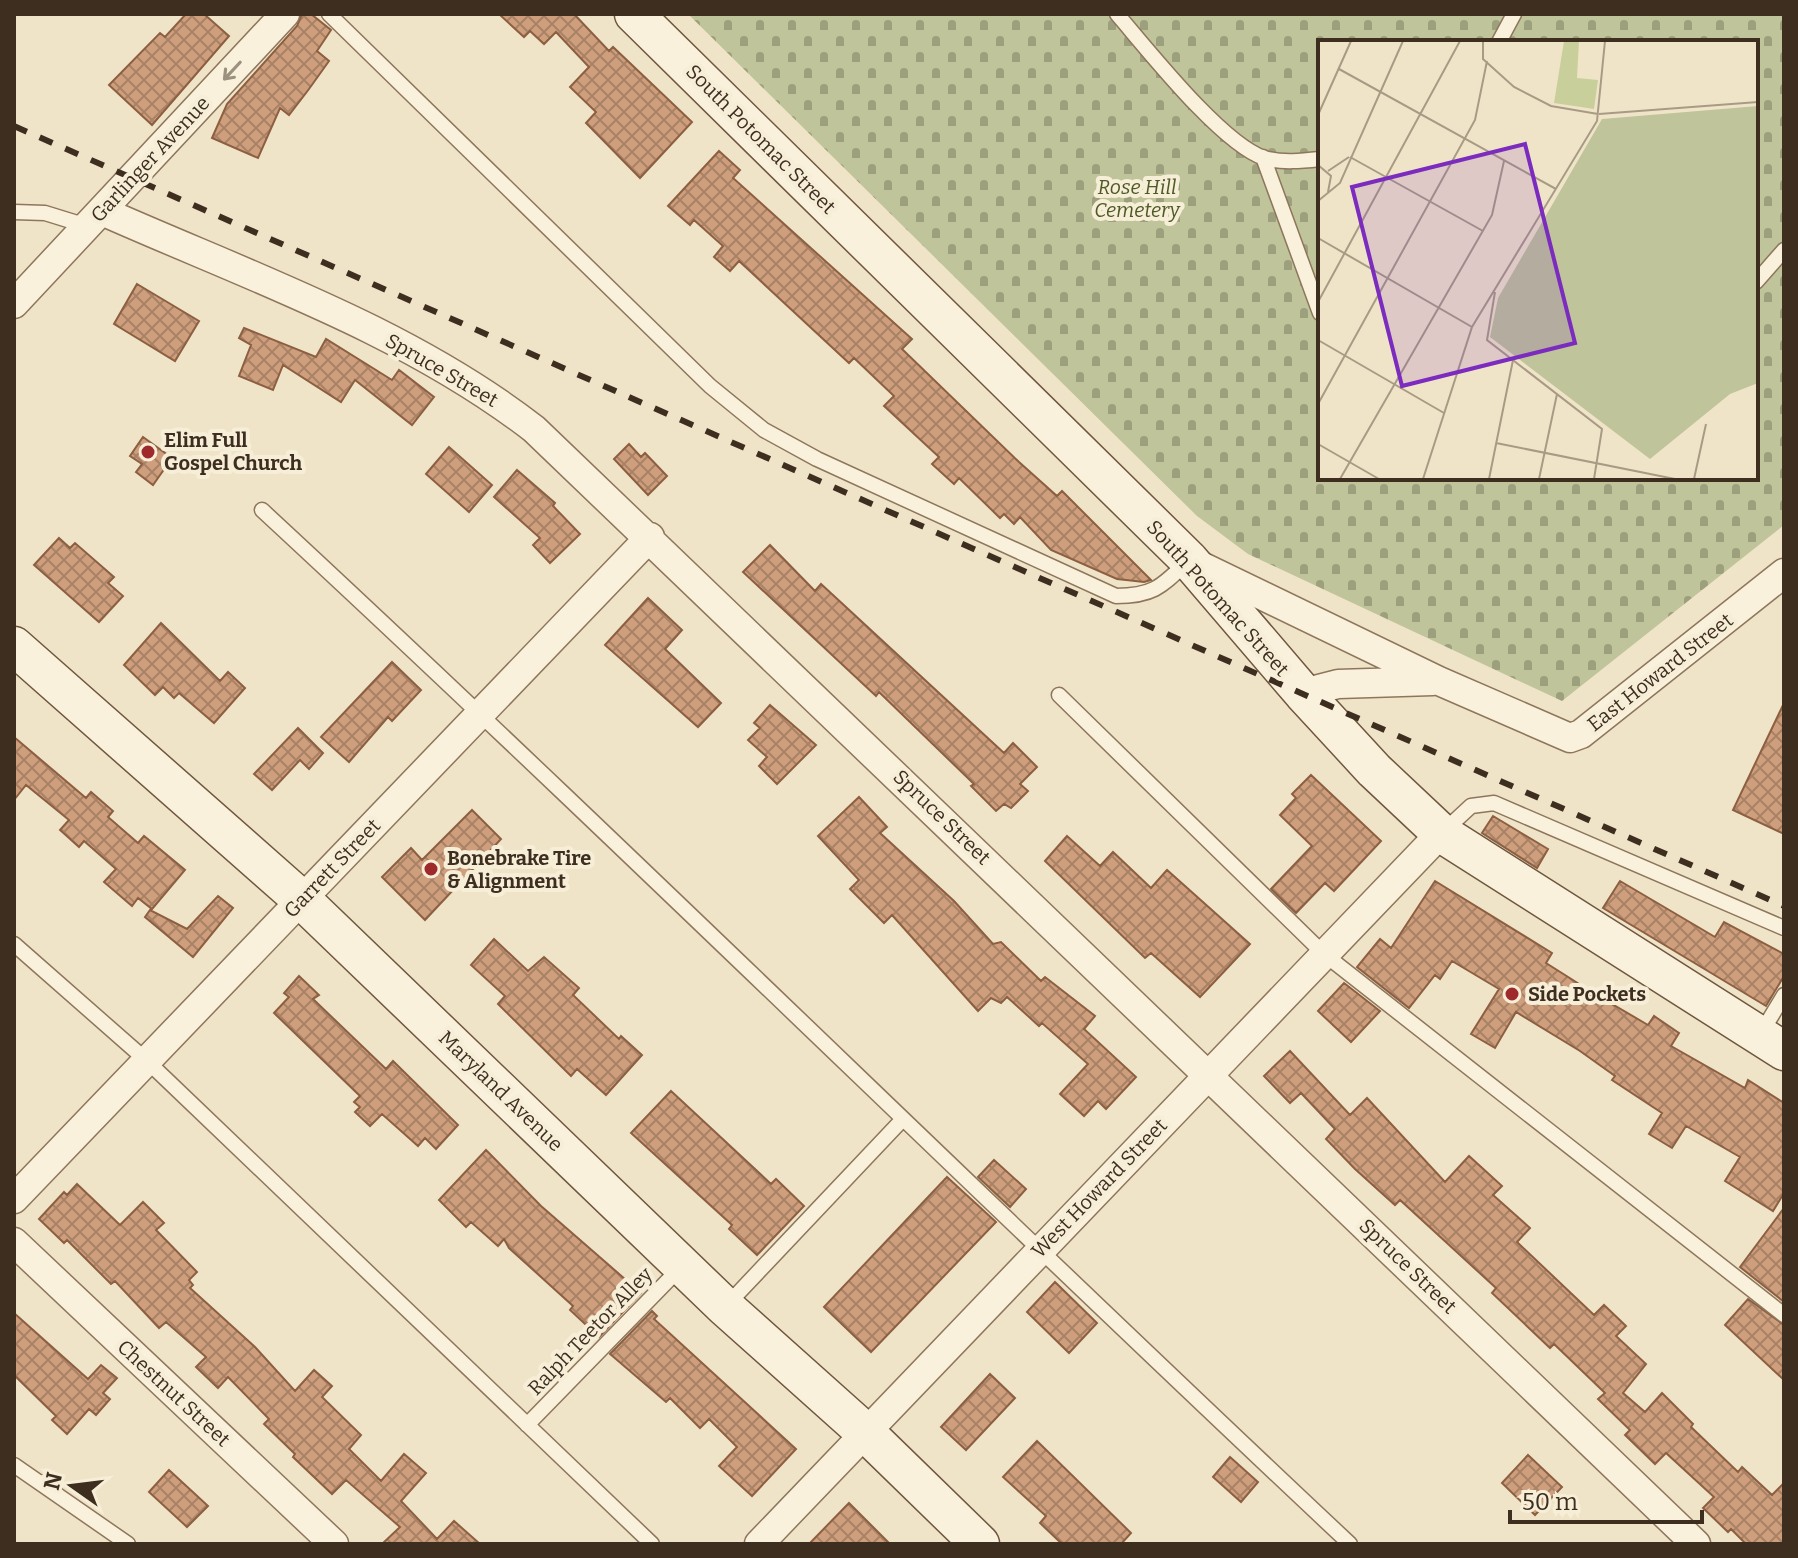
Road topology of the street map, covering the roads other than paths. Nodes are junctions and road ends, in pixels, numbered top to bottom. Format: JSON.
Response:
{"nodes":[{"id":1,"x":285,"y":14,"type":"edge"},
{"id":2,"x":329,"y":14,"type":"edge"},
{"id":3,"x":634,"y":14,"type":"edge"},
{"id":4,"x":1117,"y":14,"type":"edge"},
{"id":5,"x":1514,"y":14,"type":"edge"},
{"id":6,"x":1500,"y":40,"type":"edge"},
{"id":7,"x":1263,"y":157,"type":"junction"},
{"id":8,"x":1318,"y":159,"type":"edge"},
{"id":9,"x":14,"y":212,"type":"edge"},
{"id":10,"x":94,"y":219,"type":"junction"},
{"id":11,"x":1784,"y":250,"type":"edge"},
{"id":12,"x":1758,"y":280,"type":"edge"},
{"id":13,"x":14,"y":304,"type":"edge"},
{"id":14,"x":1318,"y":308,"type":"edge"},
{"id":15,"x":262,"y":510,"type":"dead end"},
{"id":16,"x":650,"y":537,"type":"junction"},
{"id":17,"x":1189,"y":560,"type":"junction"},
{"id":18,"x":1784,"y":573,"type":"edge"},
{"id":19,"x":14,"y":646,"type":"edge"},
{"id":20,"x":1439,"y":681,"type":"junction"},
{"id":21,"x":1303,"y":693,"type":"junction"},
{"id":22,"x":1059,"y":695,"type":"dead end"},
{"id":23,"x":481,"y":712,"type":"junction"},
{"id":24,"x":1441,"y":833,"type":"junction"},
{"id":25,"x":302,"y":900,"type":"junction"},
{"id":26,"x":1784,"y":928,"type":"edge"},
{"id":27,"x":14,"y":944,"type":"edge"},
{"id":28,"x":1324,"y":954,"type":"junction"},
{"id":29,"x":1784,"y":995,"type":"edge"},
{"id":30,"x":1772,"y":1043,"type":"edge"},
{"id":31,"x":146,"y":1060,"type":"junction"},
{"id":32,"x":1209,"y":1073,"type":"junction"},
{"id":33,"x":902,"y":1120,"type":"junction"},
{"id":34,"x":14,"y":1199,"type":"edge"},
{"id":35,"x":14,"y":1242,"type":"edge"},
{"id":36,"x":1039,"y":1252,"type":"junction"},
{"id":37,"x":682,"y":1265,"type":"junction"},
{"id":38,"x":725,"y":1307,"type":"junction"},
{"id":39,"x":1784,"y":1315,"type":"edge"},
{"id":40,"x":527,"y":1425,"type":"junction"},
{"id":41,"x":866,"y":1433,"type":"junction"},
{"id":42,"x":14,"y":1465,"type":"edge"},
{"id":43,"x":128,"y":1544,"type":"edge"},
{"id":44,"x":334,"y":1544,"type":"edge"},
{"id":45,"x":652,"y":1544,"type":"edge"},
{"id":46,"x":759,"y":1544,"type":"edge"},
{"id":47,"x":980,"y":1544,"type":"edge"},
{"id":48,"x":1350,"y":1544,"type":"edge"},
{"id":49,"x":1696,"y":1544,"type":"edge"}],
"edges":[{"from":1,"to":10,"type":"street","name":"Garlinger Avenue","one_way":true},
{"from":2,"to":17,"type":"lane"},
{"from":3,"to":17,"type":"main road","name":"South Potomac Street"},
{"from":4,"to":7,"type":"lane"},
{"from":5,"to":6,"type":"lane"},
{"from":7,"to":8,"type":"lane"},
{"from":7,"to":14,"type":"lane"},
{"from":9,"to":10,"type":"lane"},
{"from":10,"to":13,"type":"street","name":"Garlinger Avenue"},
{"from":10,"to":16,"type":"street","name":"Spruce Street"},
{"from":11,"to":12,"type":"lane"},
{"from":15,"to":23,"type":"lane"},
{"from":16,"to":23,"type":"street","name":"Garrett Street"},
{"from":16,"to":32,"type":"street","name":"Spruce Street"},
{"from":17,"to":20,"type":"street","name":"East Howard Street"},
{"from":17,"to":21,"type":"main road","name":"South Potomac Street"},
{"from":18,"to":20,"type":"street","name":"East Howard Street"},
{"from":19,"to":25,"type":"main road","name":"Maryland Avenue"},
{"from":20,"to":21,"type":"street","name":"East Howard Street"},
{"from":21,"to":24,"type":"main road","name":"South Potomac Street"},
{"from":22,"to":28,"type":"lane"},
{"from":23,"to":25,"type":"street","name":"Garrett Street"},
{"from":23,"to":33,"type":"lane"},
{"from":24,"to":26,"type":"lane"},
{"from":24,"to":28,"type":"street","name":"West Howard Street"},
{"from":24,"to":30,"type":"main road","name":"South Potomac Street"},
{"from":25,"to":31,"type":"street","name":"Garrett Street"},
{"from":25,"to":37,"type":"main road","name":"Maryland Avenue"},
{"from":27,"to":31,"type":"lane"},
{"from":28,"to":32,"type":"street","name":"West Howard Street"},
{"from":28,"to":39,"type":"lane"},
{"from":29,"to":30,"type":"lane"},
{"from":31,"to":34,"type":"street","name":"Garrett Street"},
{"from":31,"to":40,"type":"lane"},
{"from":32,"to":36,"type":"street","name":"West Howard Street"},
{"from":32,"to":49,"type":"street","name":"Spruce Street"},
{"from":33,"to":36,"type":"lane"},
{"from":33,"to":38,"type":"lane"},
{"from":35,"to":44,"type":"street","name":"Chestnut Street"},
{"from":36,"to":41,"type":"street","name":"West Howard Street"},
{"from":36,"to":48,"type":"lane"},
{"from":37,"to":38,"type":"main road","name":"Maryland Avenue"},
{"from":37,"to":40,"type":"lane","name":"Ralph Teetor Alley"},
{"from":38,"to":41,"type":"main road","name":"Maryland Avenue"},
{"from":40,"to":45,"type":"lane"},
{"from":41,"to":46,"type":"street","name":"West Howard Street"},
{"from":41,"to":47,"type":"main road","name":"Maryland Avenue"},
{"from":42,"to":43,"type":"lane"}]}
